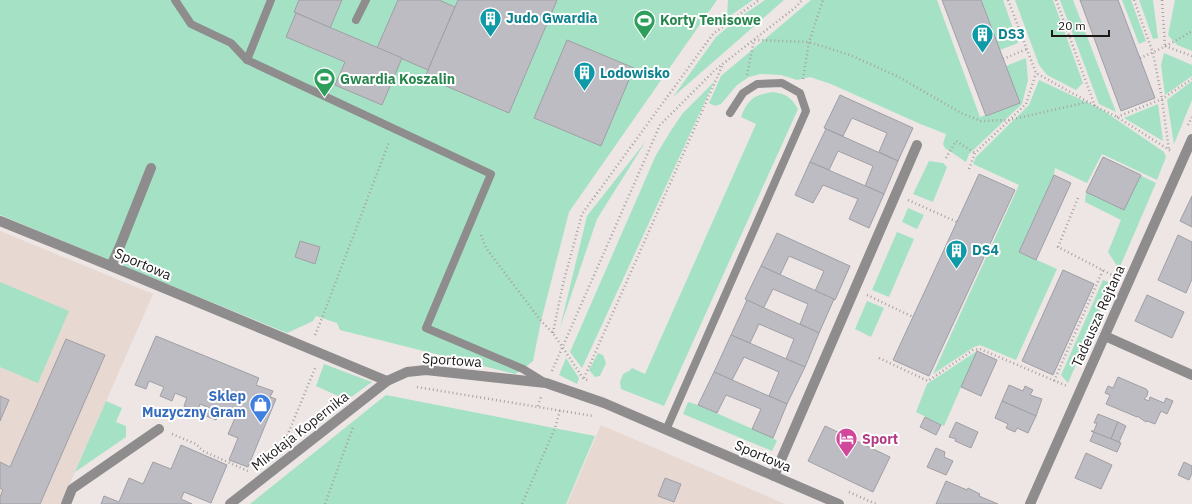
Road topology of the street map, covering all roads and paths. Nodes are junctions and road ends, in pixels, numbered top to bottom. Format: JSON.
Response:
{"nodes":[{"id":1,"x":175,"y":0,"type":"edge"},
{"id":2,"x":271,"y":0,"type":"edge"},
{"id":3,"x":366,"y":0,"type":"edge"},
{"id":4,"x":759,"y":0,"type":"edge"},
{"id":5,"x":802,"y":0,"type":"edge"},
{"id":6,"x":823,"y":0,"type":"edge"},
{"id":7,"x":1008,"y":0,"type":"edge"},
{"id":8,"x":1056,"y":0,"type":"edge"},
{"id":9,"x":1134,"y":0,"type":"edge"},
{"id":10,"x":1162,"y":0,"type":"edge"},
{"id":11,"x":356,"y":20,"type":"dead end"},
{"id":12,"x":1192,"y":31,"type":"edge"},
{"id":13,"x":754,"y":40,"type":"junction"},
{"id":14,"x":809,"y":42,"type":"junction"},
{"id":15,"x":1164,"y":46,"type":"junction"},
{"id":16,"x":1027,"y":49,"type":"junction"},
{"id":17,"x":1153,"y":53,"type":"junction"},
{"id":18,"x":1192,"y":56,"type":"edge"},
{"id":19,"x":1003,"y":58,"type":"dead end"},
{"id":20,"x":1140,"y":58,"type":"dead end"},
{"id":21,"x":247,"y":60,"type":"junction"},
{"id":22,"x":724,"y":64,"type":"junction"},
{"id":23,"x":1036,"y":73,"type":"junction"},
{"id":24,"x":1192,"y":79,"type":"edge"},
{"id":25,"x":744,"y":93,"type":"junction"},
{"id":26,"x":800,"y":93,"type":"junction"},
{"id":27,"x":1162,"y":99,"type":"junction"},
{"id":28,"x":1088,"y":102,"type":"junction"},
{"id":29,"x":1095,"y":106,"type":"junction"},
{"id":30,"x":730,"y":113,"type":"dead end"},
{"id":31,"x":1117,"y":117,"type":"junction"},
{"id":32,"x":1010,"y":120,"type":"junction"},
{"id":33,"x":394,"y":129,"type":"junction"},
{"id":34,"x":1192,"y":139,"type":"edge"},
{"id":35,"x":917,"y":145,"type":"dead end"},
{"id":36,"x":1169,"y":150,"type":"junction"},
{"id":37,"x":1172,"y":152,"type":"dead end"},
{"id":38,"x":975,"y":153,"type":"junction"},
{"id":39,"x":946,"y":158,"type":"dead end"},
{"id":40,"x":151,"y":168,"type":"dead end"},
{"id":41,"x":969,"y":169,"type":"dead end"},
{"id":42,"x":1078,"y":198,"type":"dead end"},
{"id":43,"x":906,"y":199,"type":"dead end"},
{"id":44,"x":473,"y":217,"type":"junction"},
{"id":45,"x":0,"y":221,"type":"edge"},
{"id":46,"x":957,"y":222,"type":"dead end"},
{"id":47,"x":111,"y":266,"type":"junction"},
{"id":48,"x":1103,"y":270,"type":"junction"},
{"id":49,"x":1128,"y":282,"type":"junction"},
{"id":50,"x":865,"y":294,"type":"dead end"},
{"id":51,"x":913,"y":317,"type":"dead end"},
{"id":52,"x":553,"y":333,"type":"junction"},
{"id":53,"x":1105,"y":336,"type":"junction"},
{"id":54,"x":562,"y":347,"type":"junction"},
{"id":55,"x":309,"y":348,"type":"junction"},
{"id":56,"x":320,"y":353,"type":"junction"},
{"id":57,"x":879,"y":358,"type":"dead end"},
{"id":58,"x":1192,"y":376,"type":"edge"},
{"id":59,"x":583,"y":378,"type":"junction"},
{"id":60,"x":387,"y":381,"type":"junction"},
{"id":61,"x":590,"y":381,"type":"dead end"},
{"id":62,"x":1054,"y":381,"type":"junction"},
{"id":63,"x":546,"y":383,"type":"junction"},
{"id":64,"x":1071,"y":388,"type":"dead end"},
{"id":65,"x":538,"y":406,"type":"junction"},
{"id":66,"x":560,"y":410,"type":"junction"},
{"id":67,"x":595,"y":417,"type":"dead end"},
{"id":68,"x":353,"y":426,"type":"dead end"},
{"id":69,"x":159,"y":429,"type":"joint"},
{"id":70,"x":666,"y":430,"type":"junction"},
{"id":71,"x":289,"y":457,"type":"junction"},
{"id":72,"x":774,"y":476,"type":"junction"},
{"id":73,"x":264,"y":478,"type":"junction"},
{"id":74,"x":66,"y":504,"type":"edge"},
{"id":75,"x":230,"y":504,"type":"edge"},
{"id":76,"x":325,"y":504,"type":"edge"},
{"id":77,"x":522,"y":504,"type":"edge"},
{"id":78,"x":839,"y":504,"type":"edge"},
{"id":79,"x":1030,"y":504,"type":"edge"}],
"edges":[{"from":1,"to":21,"type":"lane"},
{"from":2,"to":21,"type":"lane"},
{"from":3,"to":11,"type":"lane"},
{"from":4,"to":52,"type":"path"},
{"from":5,"to":13,"type":"path"},
{"from":6,"to":14,"type":"path"},
{"from":7,"to":16,"type":"path"},
{"from":8,"to":29,"type":"path"},
{"from":9,"to":17,"type":"path"},
{"from":10,"to":15,"type":"path"},
{"from":12,"to":15,"type":"path"},
{"from":13,"to":14,"type":"path"},
{"from":13,"to":22,"type":"path"},
{"from":13,"to":25,"type":"path"},
{"from":14,"to":26,"type":"path"},
{"from":14,"to":32,"type":"path"},
{"from":15,"to":17,"type":"path"},
{"from":15,"to":18,"type":"path"},
{"from":16,"to":19,"type":"path"},
{"from":16,"to":23,"type":"path"},
{"from":17,"to":20,"type":"path"},
{"from":17,"to":27,"type":"path"},
{"from":21,"to":33,"type":"lane"},
{"from":22,"to":54,"type":"path"},
{"from":22,"to":59,"type":"path"},
{"from":23,"to":28,"type":"path"},
{"from":23,"to":32,"type":"path"},
{"from":24,"to":27,"type":"path"},
{"from":25,"to":26,"type":"lane"},
{"from":25,"to":30,"type":"lane"},
{"from":26,"to":70,"type":"lane"},
{"from":27,"to":31,"type":"path"},
{"from":27,"to":36,"type":"path"},
{"from":28,"to":29,"type":"path"},
{"from":28,"to":32,"type":"path"},
{"from":29,"to":31,"type":"path"},
{"from":31,"to":36,"type":"path"},
{"from":32,"to":38,"type":"path"},
{"from":33,"to":44,"type":"lane"},
{"from":33,"to":55,"type":"path"},
{"from":34,"to":49,"type":"street","name":"Tadeusza Rejtana"},
{"from":35,"to":72,"type":"street"},
{"from":36,"to":37,"type":"path"},
{"from":38,"to":39,"type":"path"},
{"from":38,"to":41,"type":"path"},
{"from":40,"to":47,"type":"street"},
{"from":42,"to":48,"type":"path"},
{"from":43,"to":46,"type":"path"},
{"from":44,"to":52,"type":"path"},
{"from":44,"to":63,"type":"lane"},
{"from":45,"to":47,"type":"street","name":"Sportowa"},
{"from":47,"to":55,"type":"street","name":"Sportowa"},
{"from":48,"to":49,"type":"path"},
{"from":48,"to":62,"type":"path"},
{"from":49,"to":53,"type":"street","name":"Tadeusza Rejtana"},
{"from":50,"to":51,"type":"path"},
{"from":52,"to":54,"type":"path"},
{"from":53,"to":58,"type":"street"},
{"from":53,"to":79,"type":"street","name":"Tadeusza Rejtana"},
{"from":54,"to":59,"type":"path"},
{"from":54,"to":63,"type":"path"},
{"from":55,"to":56,"type":"street","name":"Sportowa"},
{"from":56,"to":60,"type":"street","name":"Sportowa"},
{"from":56,"to":71,"type":"path"},
{"from":57,"to":62,"type":"path"},
{"from":59,"to":61,"type":"path"},
{"from":60,"to":63,"type":"street","name":"Sportowa"},
{"from":60,"to":65,"type":"path"},
{"from":60,"to":71,"type":"street","name":"Mikołaja Kopernika"},
{"from":62,"to":64,"type":"path"},
{"from":63,"to":65,"type":"path"},
{"from":63,"to":70,"type":"street","name":"Sportowa"},
{"from":65,"to":66,"type":"path"},
{"from":66,"to":67,"type":"path"},
{"from":66,"to":77,"type":"path"},
{"from":68,"to":76,"type":"path"},
{"from":69,"to":73,"type":"path"},
{"from":69,"to":74,"type":"street"},
{"from":70,"to":72,"type":"street","name":"Sportowa"},
{"from":71,"to":73,"type":"street","name":"Mikołaja Kopernika"},
{"from":72,"to":78,"type":"street","name":"Sportowa"},
{"from":73,"to":75,"type":"street","name":"Mikołaja Kopernika"}]}
